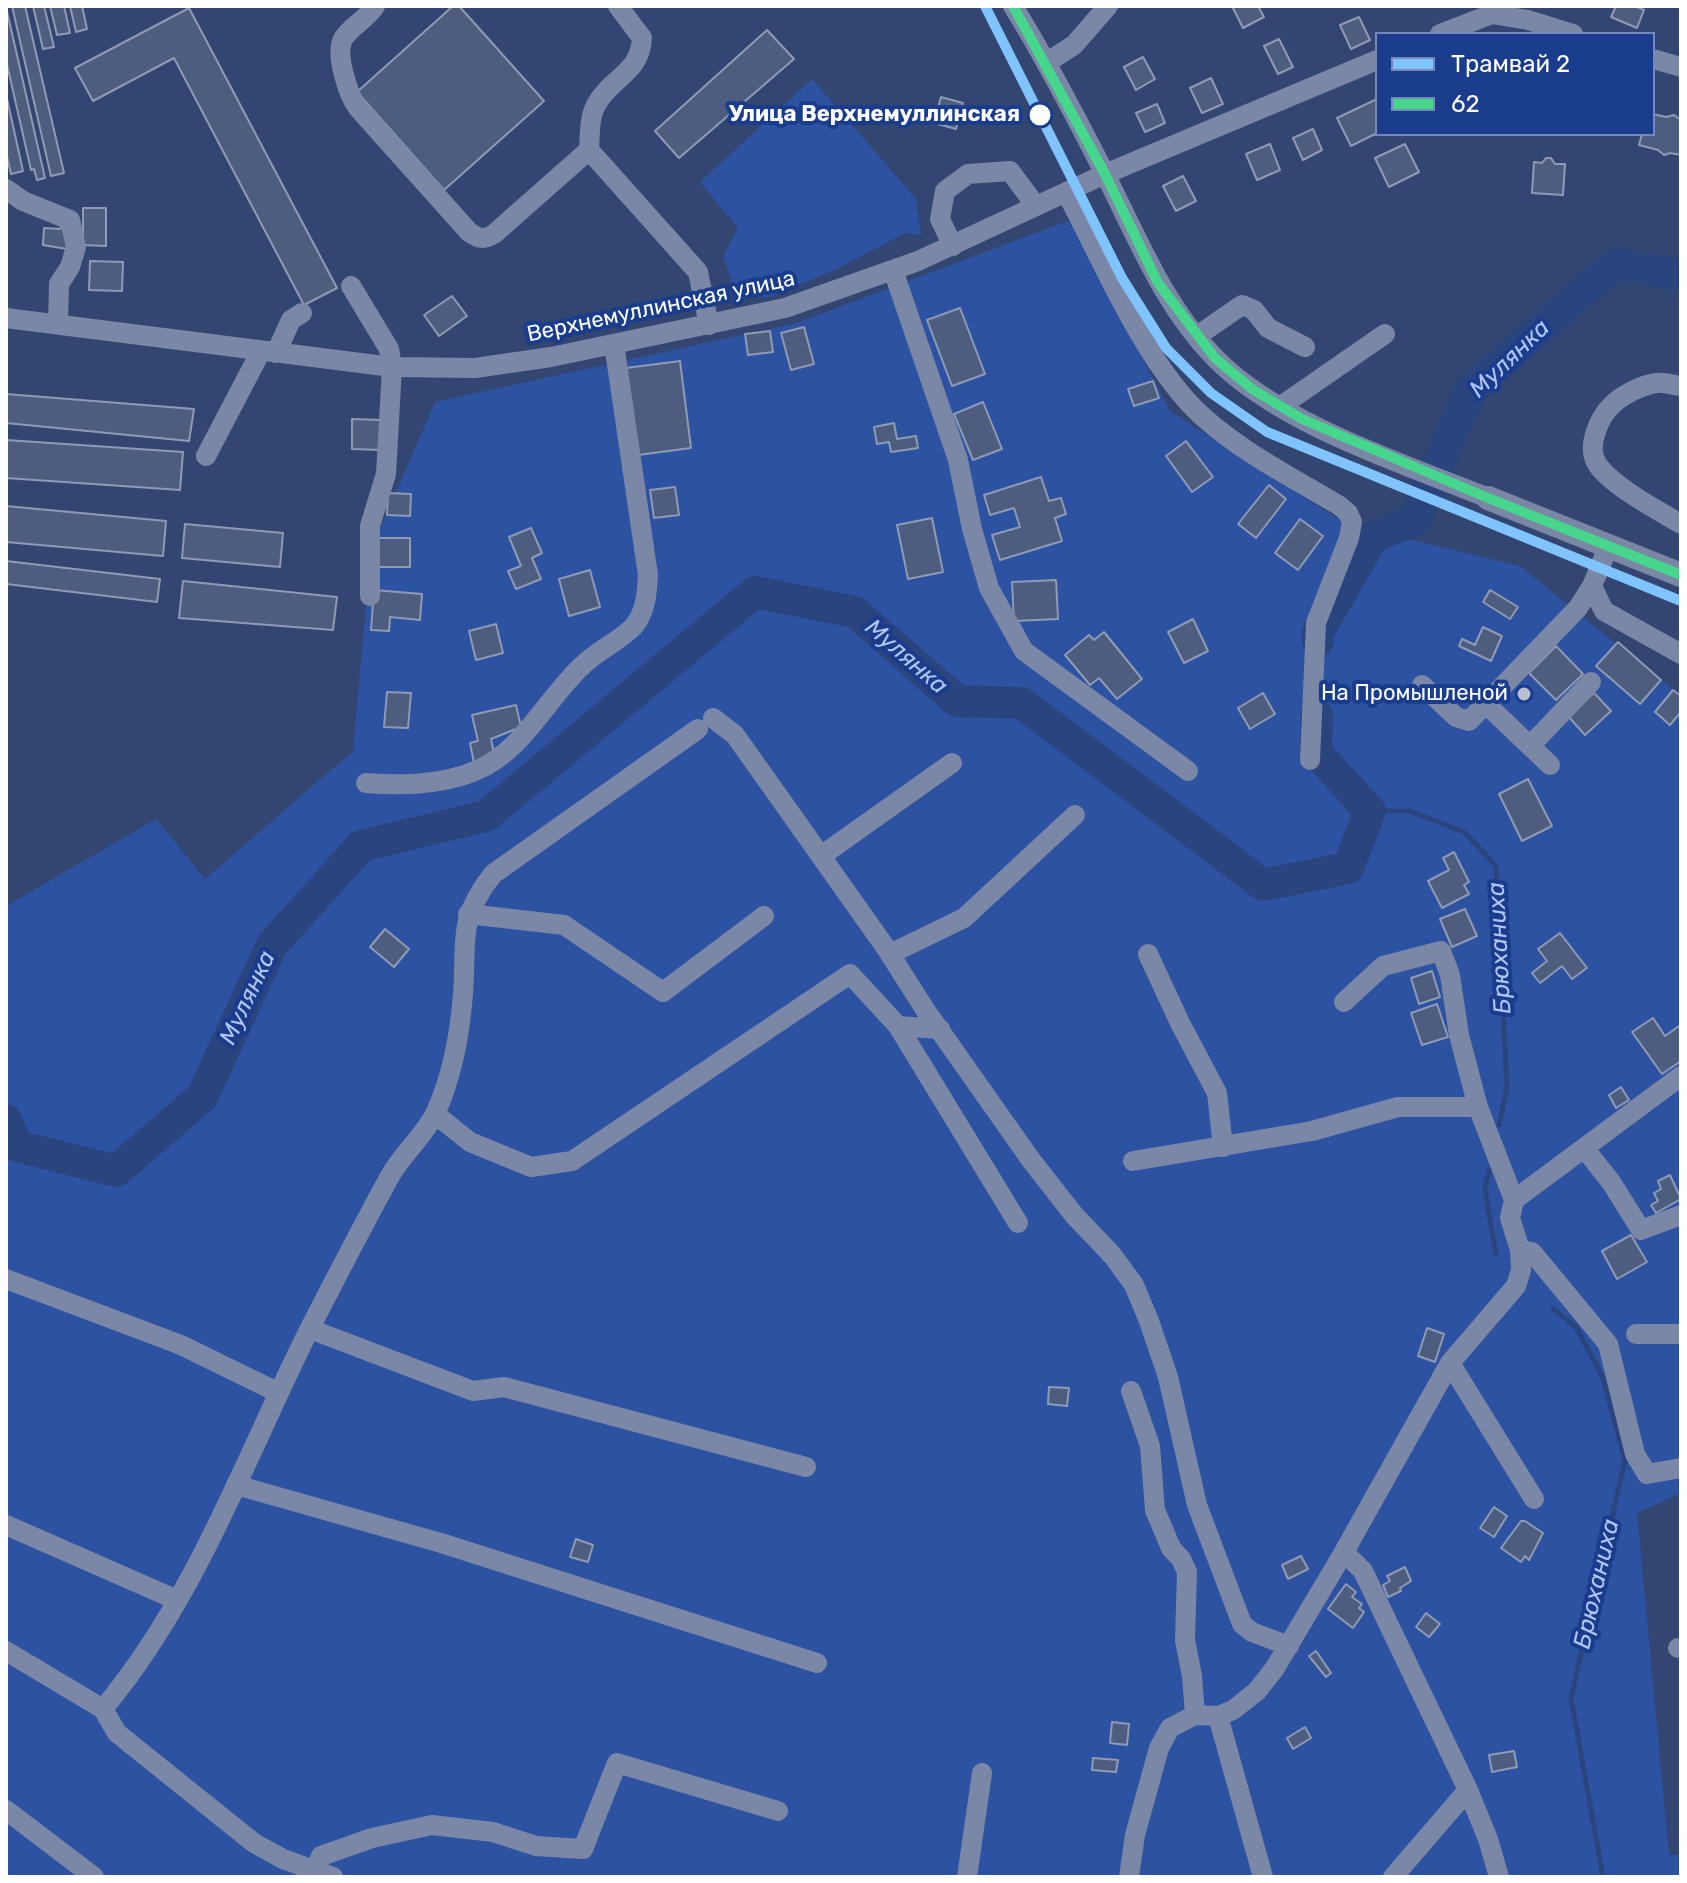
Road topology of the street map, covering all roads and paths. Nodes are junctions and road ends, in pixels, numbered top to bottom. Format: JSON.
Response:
{"nodes":[{"id":1,"x":375,"y":6,"type":"edge"},
{"id":2,"x":618,"y":6,"type":"edge"},
{"id":3,"x":1013,"y":6,"type":"edge"},
{"id":4,"x":1108,"y":6,"type":"edge"},
{"id":5,"x":1478,"y":12,"type":"edge"},
{"id":6,"x":1443,"y":32,"type":"edge"},
{"id":7,"x":1566,"y":32,"type":"edge"},
{"id":8,"x":1655,"y":60,"type":"edge"},
{"id":9,"x":1375,"y":61,"type":"edge"},
{"id":10,"x":1046,"y":63,"type":"junction"},
{"id":11,"x":1681,"y":67,"type":"edge"},
{"id":12,"x":589,"y":150,"type":"junction"},
{"id":13,"x":1105,"y":174,"type":"junction"},
{"id":14,"x":6,"y":189,"type":"edge"},
{"id":15,"x":1066,"y":192,"type":"junction"},
{"id":16,"x":1036,"y":206,"type":"junction"},
{"id":17,"x":953,"y":246,"type":"junction"},
{"id":18,"x":893,"y":270,"type":"junction"},
{"id":19,"x":351,"y":286,"type":"dead end"},
{"id":20,"x":302,"y":313,"type":"dead end"},
{"id":21,"x":6,"y":318,"type":"edge"},
{"id":22,"x":58,"y":323,"type":"junction"},
{"id":23,"x":709,"y":325,"type":"junction"},
{"id":24,"x":1385,"y":334,"type":"dead end"},
{"id":25,"x":1197,"y":336,"type":"junction"},
{"id":26,"x":614,"y":344,"type":"junction"},
{"id":27,"x":1305,"y":347,"type":"dead end"},
{"id":28,"x":269,"y":352,"type":"junction"},
{"id":29,"x":392,"y":367,"type":"junction"},
{"id":30,"x":1681,"y":386,"type":"edge"},
{"id":31,"x":1281,"y":406,"type":"junction"},
{"id":32,"x":206,"y":456,"type":"dead end"},
{"id":33,"x":1488,"y":498,"type":"joint"},
{"id":34,"x":1681,"y":524,"type":"edge"},
{"id":35,"x":1609,"y":545,"type":"junction"},
{"id":36,"x":1681,"y":575,"type":"edge"},
{"id":37,"x":1592,"y":586,"type":"junction"},
{"id":38,"x":370,"y":596,"type":"dead end"},
{"id":39,"x":1681,"y":654,"type":"edge"},
{"id":40,"x":1591,"y":682,"type":"dead end"},
{"id":41,"x":1422,"y":685,"type":"dead end"},
{"id":42,"x":1487,"y":705,"type":"junction"},
{"id":43,"x":1530,"y":746,"type":"junction"},
{"id":44,"x":1310,"y":760,"type":"dead end"},
{"id":45,"x":952,"y":763,"type":"dead end"},
{"id":46,"x":1550,"y":765,"type":"dead end"},
{"id":47,"x":1188,"y":771,"type":"dead end"},
{"id":48,"x":366,"y":783,"type":"dead end"},
{"id":49,"x":1075,"y":815,"type":"dead end"},
{"id":50,"x":821,"y":856,"type":"junction"},
{"id":51,"x":468,"y":914,"type":"junction"},
{"id":52,"x":764,"y":916,"type":"dead end"},
{"id":53,"x":890,"y":954,"type":"junction"},
{"id":54,"x":1148,"y":954,"type":"dead end"},
{"id":55,"x":1344,"y":1002,"type":"dead end"},
{"id":56,"x":898,"y":1026,"type":"junction"},
{"id":57,"x":940,"y":1029,"type":"junction"},
{"id":58,"x":1681,"y":1076,"type":"edge"},
{"id":59,"x":1478,"y":1107,"type":"junction"},
{"id":60,"x":435,"y":1114,"type":"junction"},
{"id":61,"x":1223,"y":1147,"type":"junction"},
{"id":62,"x":1584,"y":1148,"type":"junction"},
{"id":63,"x":1133,"y":1161,"type":"dead end"},
{"id":64,"x":1514,"y":1200,"type":"junction"},
{"id":65,"x":1681,"y":1215,"type":"edge"},
{"id":66,"x":1018,"y":1223,"type":"dead end"},
{"id":67,"x":1520,"y":1250,"type":"junction"},
{"id":68,"x":6,"y":1279,"type":"edge"},
{"id":69,"x":310,"y":1329,"type":"junction"},
{"id":70,"x":1636,"y":1334,"type":"dead end"},
{"id":71,"x":1681,"y":1334,"type":"edge"},
{"id":72,"x":1450,"y":1363,"type":"junction"},
{"id":73,"x":1131,"y":1391,"type":"dead end"},
{"id":74,"x":279,"y":1393,"type":"junction"},
{"id":75,"x":806,"y":1467,"type":"dead end"},
{"id":76,"x":1681,"y":1468,"type":"edge"},
{"id":77,"x":236,"y":1485,"type":"junction"},
{"id":78,"x":1534,"y":1499,"type":"dead end"},
{"id":79,"x":6,"y":1525,"type":"edge"},
{"id":80,"x":1344,"y":1552,"type":"junction"},
{"id":81,"x":177,"y":1600,"type":"junction"},
{"id":82,"x":1289,"y":1646,"type":"junction"},
{"id":83,"x":6,"y":1651,"type":"edge"},
{"id":84,"x":817,"y":1663,"type":"dead end"},
{"id":85,"x":103,"y":1709,"type":"junction"},
{"id":86,"x":1195,"y":1715,"type":"junction"},
{"id":87,"x":1218,"y":1716,"type":"junction"},
{"id":88,"x":982,"y":1773,"type":"dead end"},
{"id":89,"x":1468,"y":1790,"type":"junction"},
{"id":90,"x":6,"y":1810,"type":"edge"},
{"id":91,"x":778,"y":1811,"type":"dead end"},
{"id":92,"x":324,"y":1874,"type":"edge"},
{"id":93,"x":94,"y":1877,"type":"edge"},
{"id":94,"x":967,"y":1877,"type":"edge"},
{"id":95,"x":1129,"y":1877,"type":"edge"},
{"id":96,"x":1263,"y":1877,"type":"edge"},
{"id":97,"x":1393,"y":1877,"type":"edge"},
{"id":98,"x":1499,"y":1877,"type":"edge"}],
"edges":[{"from":1,"to":12,"type":"street"},
{"from":2,"to":12,"type":"street"},
{"from":3,"to":10,"type":"street"},
{"from":4,"to":10,"type":"street"},
{"from":5,"to":6,"type":"street"},
{"from":5,"to":7,"type":"street"},
{"from":8,"to":11,"type":"street"},
{"from":9,"to":13,"type":"street","name":"Верхнемуллинская улица"},
{"from":10,"to":13,"type":"street"},
{"from":12,"to":23,"type":"street"},
{"from":13,"to":15,"type":"street","name":"Верхнемуллинская улица"},
{"from":13,"to":25,"type":"street"},
{"from":14,"to":22,"type":"street"},
{"from":15,"to":16,"type":"street","name":"Верхнемуллинская улица"},
{"from":15,"to":44,"type":"street"},
{"from":16,"to":17,"type":"street","name":"Верхнемуллинская улица"},
{"from":16,"to":17,"type":"street"},
{"from":17,"to":18,"type":"street","name":"Верхнемуллинская улица"},
{"from":18,"to":23,"type":"street","name":"Верхнемуллинская улица"},
{"from":18,"to":47,"type":"street"},
{"from":19,"to":29,"type":"street"},
{"from":20,"to":28,"type":"street"},
{"from":21,"to":22,"type":"street","name":"Верхнемуллинская улица"},
{"from":22,"to":28,"type":"street","name":"Верхнемуллинская улица"},
{"from":23,"to":26,"type":"street","name":"Верхнемуллинская улица"},
{"from":24,"to":31,"type":"street"},
{"from":25,"to":27,"type":"street"},
{"from":25,"to":31,"type":"street"},
{"from":26,"to":29,"type":"street","name":"Верхнемуллинская улица"},
{"from":26,"to":48,"type":"street"},
{"from":28,"to":29,"type":"street","name":"Верхнемуллинская улица"},
{"from":28,"to":32,"type":"street"},
{"from":29,"to":38,"type":"street"},
{"from":30,"to":34,"type":"street"},
{"from":31,"to":33,"type":"street"},
{"from":33,"to":35,"type":"main road"},
{"from":35,"to":36,"type":"main road"},
{"from":35,"to":37,"type":"street"},
{"from":37,"to":39,"type":"street"},
{"from":37,"to":42,"type":"street"},
{"from":40,"to":43,"type":"street"},
{"from":41,"to":42,"type":"street"},
{"from":42,"to":43,"type":"street"},
{"from":43,"to":46,"type":"street"},
{"from":45,"to":50,"type":"street"},
{"from":49,"to":53,"type":"street"},
{"from":50,"to":51,"type":"street"},
{"from":50,"to":53,"type":"street"},
{"from":51,"to":52,"type":"street"},
{"from":51,"to":60,"type":"street"},
{"from":53,"to":57,"type":"street"},
{"from":54,"to":61,"type":"street"},
{"from":55,"to":59,"type":"street"},
{"from":56,"to":57,"type":"street"},
{"from":56,"to":60,"type":"street"},
{"from":56,"to":66,"type":"street"},
{"from":57,"to":82,"type":"street"},
{"from":58,"to":62,"type":"street"},
{"from":59,"to":61,"type":"street"},
{"from":59,"to":64,"type":"street"},
{"from":60,"to":69,"type":"street"},
{"from":61,"to":63,"type":"street"},
{"from":62,"to":64,"type":"street"},
{"from":62,"to":65,"type":"street"},
{"from":64,"to":67,"type":"street"},
{"from":67,"to":72,"type":"street"},
{"from":67,"to":76,"type":"street"},
{"from":68,"to":74,"type":"street"},
{"from":69,"to":74,"type":"street"},
{"from":69,"to":75,"type":"street"},
{"from":70,"to":71,"type":"street"},
{"from":72,"to":78,"type":"street"},
{"from":72,"to":80,"type":"street"},
{"from":73,"to":86,"type":"street"},
{"from":74,"to":77,"type":"street"},
{"from":77,"to":81,"type":"street"},
{"from":77,"to":84,"type":"street"},
{"from":79,"to":81,"type":"street"},
{"from":80,"to":82,"type":"street"},
{"from":80,"to":89,"type":"street"},
{"from":81,"to":85,"type":"street"},
{"from":82,"to":87,"type":"street"},
{"from":83,"to":85,"type":"street"},
{"from":85,"to":92,"type":"street"},
{"from":86,"to":87,"type":"street"},
{"from":86,"to":95,"type":"street"},
{"from":87,"to":96,"type":"street"},
{"from":88,"to":94,"type":"street"},
{"from":89,"to":97,"type":"street"},
{"from":89,"to":98,"type":"street"},
{"from":90,"to":93,"type":"street"},
{"from":91,"to":92,"type":"street"}]}
